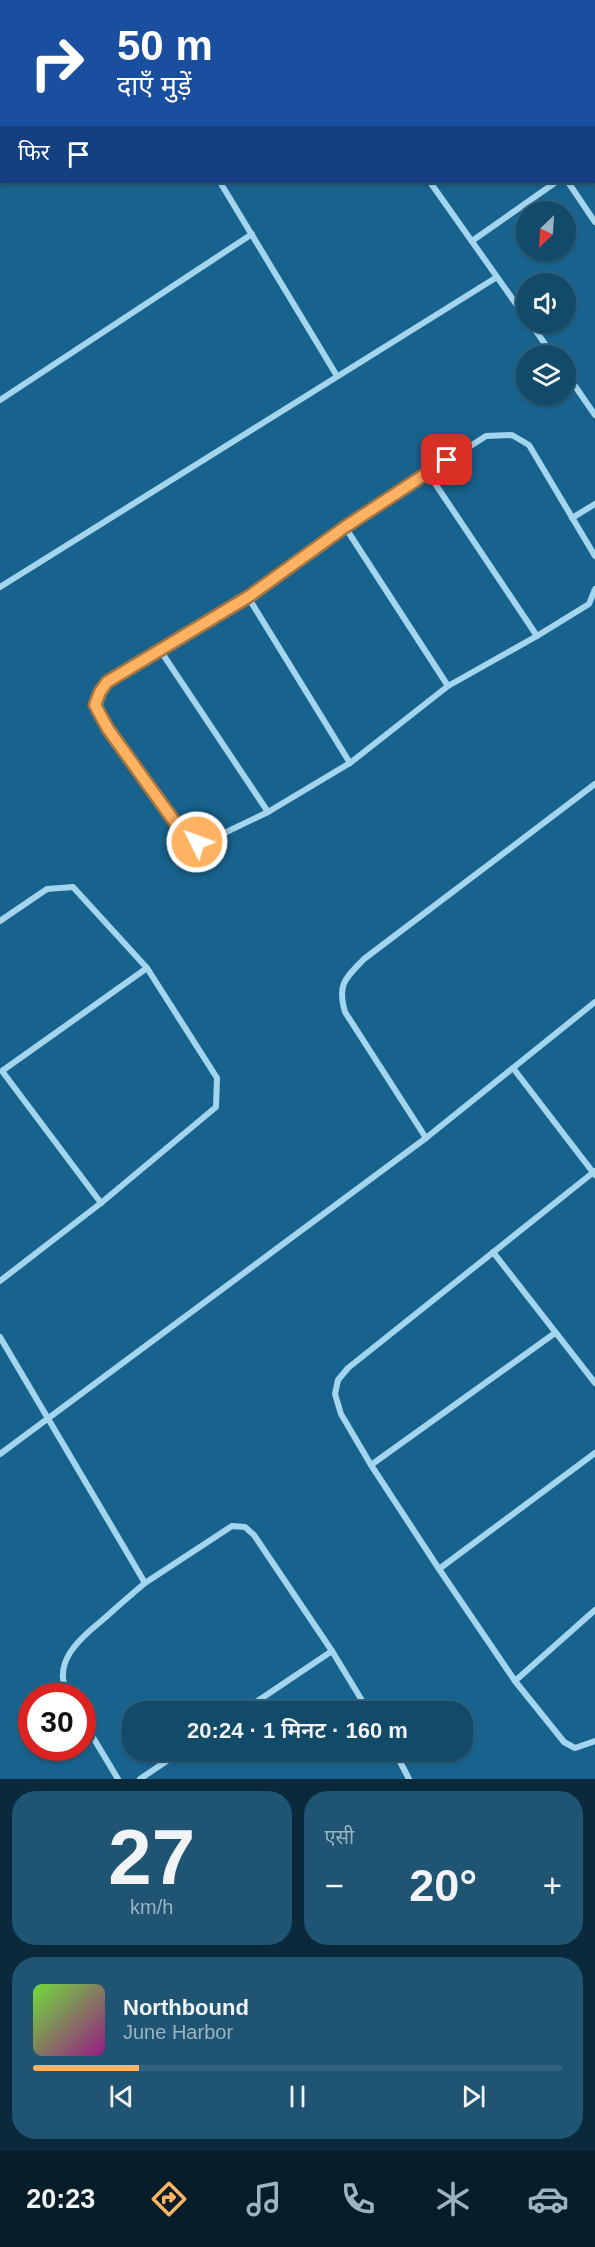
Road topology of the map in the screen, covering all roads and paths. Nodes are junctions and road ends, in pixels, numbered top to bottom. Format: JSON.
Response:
{"nodes":[{"id":1,"x":220,"y":183,"type":"edge"},
{"id":2,"x":431,"y":183,"type":"edge"},
{"id":3,"x":555,"y":183,"type":"edge"},
{"id":4,"x":569,"y":183,"type":"edge"},
{"id":5,"x":595,"y":222,"type":"edge"},
{"id":6,"x":252,"y":234,"type":"junction"},
{"id":7,"x":472,"y":241,"type":"junction"},
{"id":8,"x":497,"y":277,"type":"junction"},
{"id":9,"x":516,"y":304,"type":"edge"},
{"id":10,"x":337,"y":376,"type":"junction"},
{"id":11,"x":576,"y":387,"type":"edge"},
{"id":12,"x":0,"y":400,"type":"edge"},
{"id":13,"x":595,"y":415,"type":"edge"},
{"id":14,"x":428,"y":473,"type":"junction"},
{"id":15,"x":595,"y":504,"type":"edge"},
{"id":16,"x":572,"y":518,"type":"junction"},
{"id":17,"x":345,"y":527,"type":"junction"},
{"id":18,"x":595,"y":556,"type":"edge"},
{"id":19,"x":0,"y":587,"type":"edge"},
{"id":20,"x":595,"y":589,"type":"edge"},
{"id":21,"x":248,"y":597,"type":"junction"},
{"id":22,"x":537,"y":636,"type":"junction"},
{"id":23,"x":159,"y":650,"type":"junction"},
{"id":24,"x":448,"y":686,"type":"junction"},
{"id":25,"x":350,"y":764,"type":"junction"},
{"id":26,"x":595,"y":784,"type":"edge"},
{"id":27,"x":268,"y":813,"type":"junction"},
{"id":28,"x":0,"y":921,"type":"edge"},
{"id":29,"x":147,"y":968,"type":"junction"},
{"id":30,"x":595,"y":1002,"type":"edge"},
{"id":31,"x":513,"y":1068,"type":"junction"},
{"id":32,"x":426,"y":1138,"type":"junction"},
{"id":33,"x":594,"y":1172,"type":"edge"},
{"id":34,"x":101,"y":1203,"type":"junction"},
{"id":35,"x":493,"y":1252,"type":"junction"},
{"id":36,"x":0,"y":1281,"type":"edge"},
{"id":37,"x":555,"y":1332,"type":"junction"},
{"id":38,"x":0,"y":1337,"type":"edge"},
{"id":39,"x":595,"y":1383,"type":"edge"},
{"id":40,"x":47,"y":1420,"type":"junction"},
{"id":41,"x":595,"y":1453,"type":"edge"},
{"id":42,"x":0,"y":1454,"type":"edge"},
{"id":43,"x":371,"y":1465,"type":"junction"},
{"id":44,"x":440,"y":1569,"type":"junction"},
{"id":45,"x":146,"y":1583,"type":"junction"},
{"id":46,"x":595,"y":1610,"type":"edge"},
{"id":47,"x":332,"y":1651,"type":"junction"},
{"id":48,"x":515,"y":1681,"type":"junction"},
{"id":49,"x":63,"y":1683,"type":"edge"},
{"id":50,"x":257,"y":1701,"type":"edge"},
{"id":51,"x":362,"y":1701,"type":"edge"},
{"id":52,"x":595,"y":1741,"type":"edge"},
{"id":53,"x":96,"y":1742,"type":"edge"},
{"id":54,"x":167,"y":1761,"type":"edge"},
{"id":55,"x":401,"y":1761,"type":"edge"},
{"id":56,"x":118,"y":1779,"type":"edge"},
{"id":57,"x":140,"y":1779,"type":"edge"},
{"id":58,"x":409,"y":1779,"type":"edge"}],
"edges":[{"from":1,"to":6,"type":"street"},
{"from":2,"to":7,"type":"street"},
{"from":3,"to":7,"type":"street"},
{"from":4,"to":5,"type":"street"},
{"from":6,"to":10,"type":"street"},
{"from":6,"to":12,"type":"street"},
{"from":7,"to":8,"type":"street"},
{"from":8,"to":9,"type":"street"},
{"from":8,"to":10,"type":"street"},
{"from":10,"to":19,"type":"street"},
{"from":11,"to":13,"type":"street"},
{"from":14,"to":16,"type":"street"},
{"from":14,"to":17,"type":"street"},
{"from":14,"to":22,"type":"street"},
{"from":15,"to":16,"type":"street"},
{"from":16,"to":18,"type":"street"},
{"from":17,"to":21,"type":"street"},
{"from":17,"to":24,"type":"street"},
{"from":20,"to":22,"type":"street"},
{"from":21,"to":23,"type":"street"},
{"from":21,"to":25,"type":"street"},
{"from":22,"to":24,"type":"street"},
{"from":23,"to":27,"type":"street"},
{"from":23,"to":27,"type":"street"},
{"from":24,"to":25,"type":"street"},
{"from":25,"to":27,"type":"street"},
{"from":26,"to":32,"type":"street"},
{"from":28,"to":29,"type":"street"},
{"from":29,"to":34,"type":"street"},
{"from":29,"to":34,"type":"street"},
{"from":30,"to":31,"type":"street"},
{"from":31,"to":32,"type":"street"},
{"from":31,"to":33,"type":"street"},
{"from":32,"to":40,"type":"street"},
{"from":33,"to":35,"type":"street"},
{"from":34,"to":36,"type":"street"},
{"from":35,"to":37,"type":"street"},
{"from":35,"to":43,"type":"street"},
{"from":37,"to":39,"type":"street"},
{"from":37,"to":43,"type":"street"},
{"from":38,"to":40,"type":"street"},
{"from":40,"to":42,"type":"street"},
{"from":40,"to":45,"type":"street"},
{"from":41,"to":44,"type":"street"},
{"from":43,"to":44,"type":"street"},
{"from":44,"to":48,"type":"street"},
{"from":45,"to":47,"type":"street"},
{"from":45,"to":49,"type":"street"},
{"from":46,"to":48,"type":"street"},
{"from":47,"to":50,"type":"street"},
{"from":47,"to":51,"type":"street"},
{"from":48,"to":52,"type":"street"},
{"from":53,"to":56,"type":"street"},
{"from":54,"to":57,"type":"street"},
{"from":55,"to":58,"type":"street"}]}
